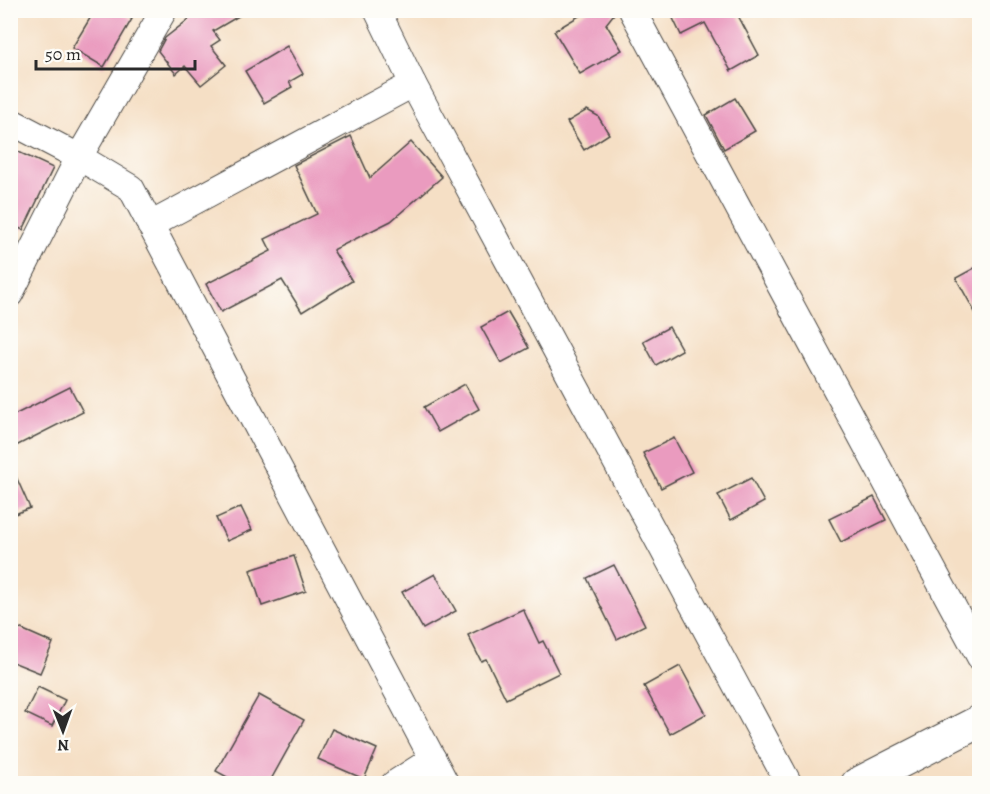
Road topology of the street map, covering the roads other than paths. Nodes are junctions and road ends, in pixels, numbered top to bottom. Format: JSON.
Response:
{"nodes":[{"id":1,"x":164,"y":10,"type":"edge"},
{"id":2,"x":377,"y":10,"type":"edge"},
{"id":3,"x":632,"y":10,"type":"edge"},
{"id":4,"x":413,"y":84,"type":"junction"},
{"id":5,"x":10,"y":121,"type":"edge"},
{"id":6,"x":79,"y":157,"type":"junction"},
{"id":7,"x":150,"y":225,"type":"junction"},
{"id":8,"x":10,"y":294,"type":"edge"},
{"id":9,"x":980,"y":657,"type":"edge"},
{"id":10,"x":980,"y":721,"type":"edge"},
{"id":11,"x":433,"y":759,"type":"junction"},
{"id":12,"x":394,"y":783,"type":"edge"},
{"id":13,"x":446,"y":783,"type":"edge"},
{"id":14,"x":789,"y":783,"type":"edge"},
{"id":15,"x":857,"y":783,"type":"edge"}],
"edges":[{"from":1,"to":6,"type":"street"},
{"from":2,"to":4,"type":"street"},
{"from":3,"to":9,"type":"street"},
{"from":4,"to":7,"type":"street"},
{"from":4,"to":14,"type":"street"},
{"from":5,"to":6,"type":"street"},
{"from":6,"to":7,"type":"street"},
{"from":6,"to":8,"type":"street"},
{"from":7,"to":11,"type":"street"},
{"from":10,"to":15,"type":"street"},
{"from":11,"to":12,"type":"street"},
{"from":11,"to":13,"type":"street"}]}
